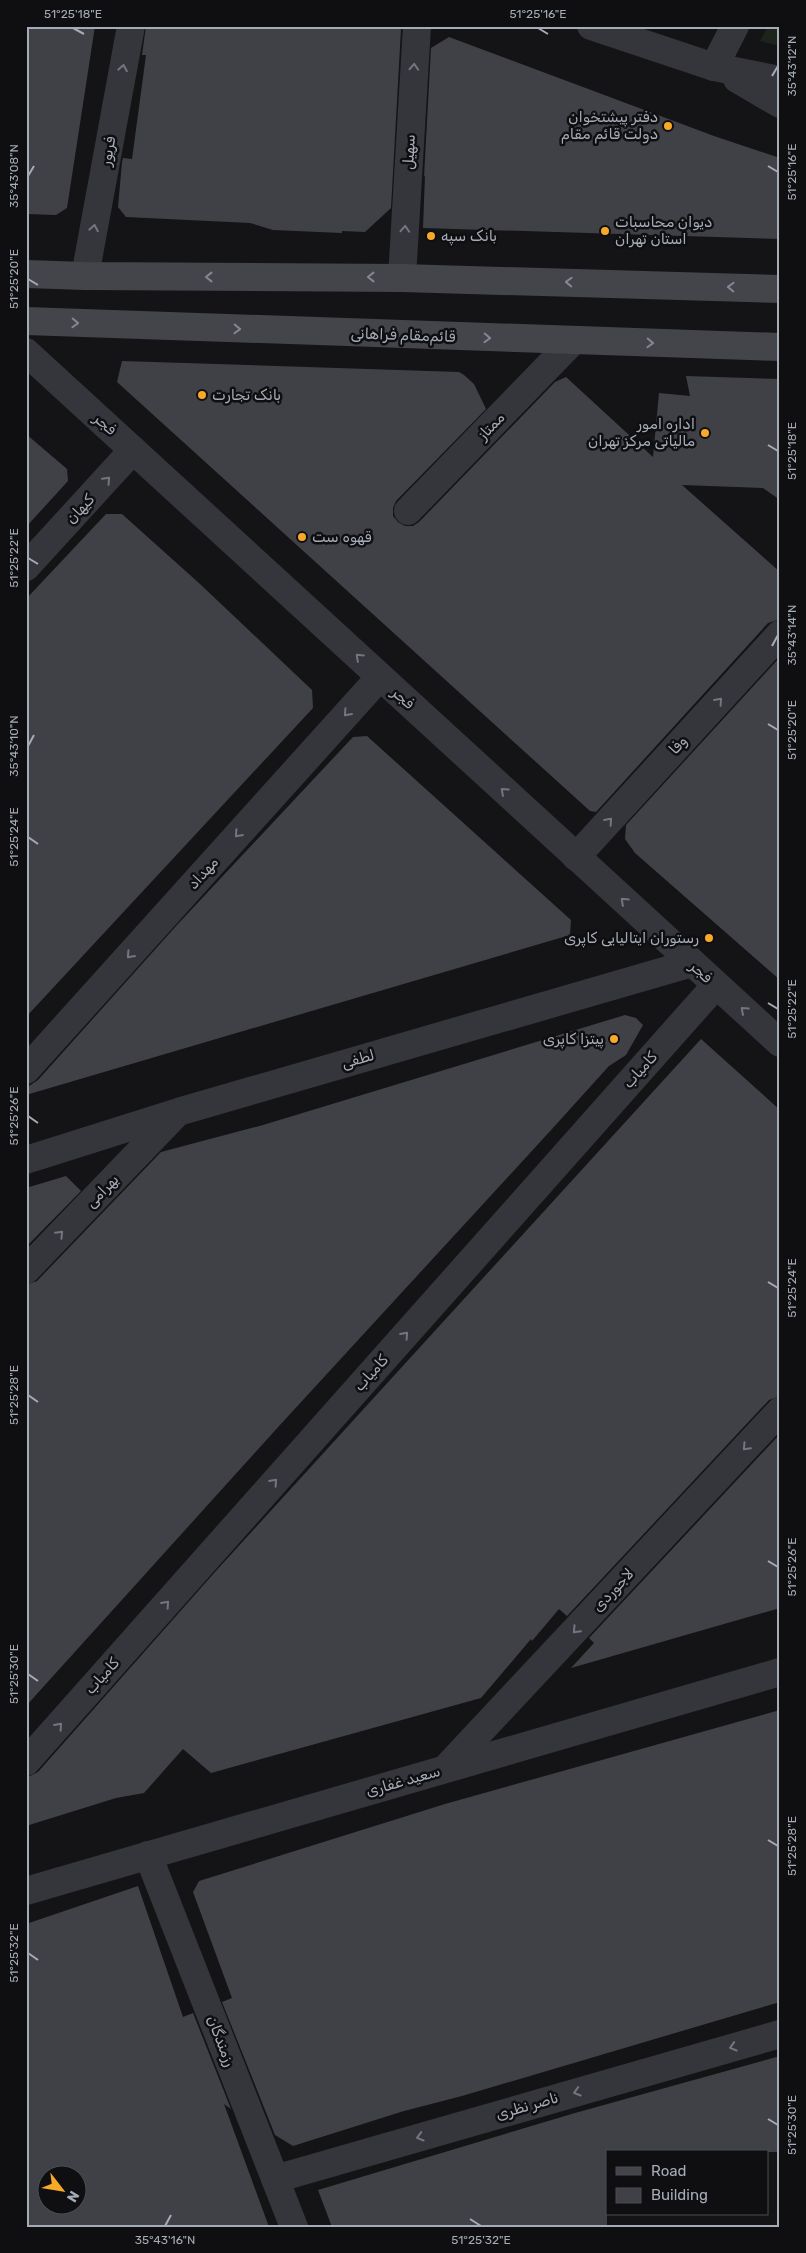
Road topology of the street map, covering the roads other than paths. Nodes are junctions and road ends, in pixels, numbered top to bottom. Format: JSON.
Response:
{"nodes":[{"id":1,"x":131,"y":26,"type":"edge"},
{"id":2,"x":417,"y":26,"type":"edge"},
{"id":3,"x":591,"y":26,"type":"edge"},
{"id":4,"x":736,"y":26,"type":"edge"},
{"id":5,"x":714,"y":67,"type":"junction"},
{"id":6,"x":780,"y":80,"type":"edge"},
{"id":7,"x":780,"y":104,"type":"edge"},
{"id":8,"x":26,"y":274,"type":"edge"},
{"id":9,"x":85,"y":276,"type":"junction"},
{"id":10,"x":402,"y":278,"type":"junction"},
{"id":11,"x":780,"y":289,"type":"edge"},
{"id":12,"x":26,"y":322,"type":"edge"},
{"id":13,"x":573,"y":341,"type":"junction"},
{"id":14,"x":780,"y":346,"type":"edge"},
{"id":15,"x":26,"y":352,"type":"edge"},
{"id":16,"x":133,"y":450,"type":"junction"},
{"id":17,"x":408,"y":511,"type":"dead end"},
{"id":18,"x":26,"y":567,"type":"edge"},
{"id":19,"x":780,"y":634,"type":"edge"},
{"id":20,"x":380,"y":677,"type":"junction"},
{"id":21,"x":576,"y":857,"type":"junction"},
{"id":22,"x":692,"y":963,"type":"junction"},
{"id":23,"x":716,"y":985,"type":"junction"},
{"id":24,"x":780,"y":1043,"type":"edge"},
{"id":25,"x":26,"y":1070,"type":"edge"},
{"id":26,"x":178,"y":1112,"type":"junction"},
{"id":27,"x":26,"y":1160,"type":"edge"},
{"id":28,"x":26,"y":1270,"type":"edge"},
{"id":29,"x":780,"y":1411,"type":"edge"},
{"id":30,"x":780,"y":1672,"type":"edge"},
{"id":31,"x":26,"y":1762,"type":"edge"},
{"id":32,"x":446,"y":1769,"type":"junction"},
{"id":33,"x":148,"y":1855,"type":"junction"},
{"id":34,"x":26,"y":1891,"type":"edge"},
{"id":35,"x":780,"y":2034,"type":"edge"},
{"id":36,"x":275,"y":2178,"type":"junction"},
{"id":37,"x":294,"y":2227,"type":"edge"}],
"edges":[{"from":9,"to":1,"type":"street","name":"فریور","one_way":true},
{"from":10,"to":2,"type":"street","name":"سهیل","one_way":true},
{"from":3,"to":5,"type":"street"},
{"from":4,"to":5,"type":"street"},
{"from":5,"to":6,"type":"street"},
{"from":5,"to":7,"type":"street"},
{"from":8,"to":9,"type":"main road"},
{"from":10,"to":9,"type":"main road","one_way":true},
{"from":11,"to":10,"type":"main road","one_way":true},
{"from":12,"to":13,"type":"main road","name":"قائم‌مقام فراهانی","one_way":true},
{"from":13,"to":14,"type":"main road","name":"قائم‌مقام فراهانی","one_way":true},
{"from":13,"to":17,"type":"street","name":"ممتاز"},
{"from":15,"to":16,"type":"street","name":"فجر"},
{"from":18,"to":16,"type":"street","name":"کیهان","one_way":true},
{"from":20,"to":16,"type":"street","name":"فجر","one_way":true},
{"from":21,"to":19,"type":"street","name":"وفا","one_way":true},
{"from":21,"to":20,"type":"street","name":"فجر","one_way":true},
{"from":20,"to":25,"type":"street","name":"مهداد","one_way":true},
{"from":22,"to":21,"type":"street","name":"فجر","one_way":true},
{"from":22,"to":23,"type":"street","name":"فجر"},
{"from":22,"to":26,"type":"street","name":"لطفی"},
{"from":24,"to":23,"type":"street","name":"فجر","one_way":true},
{"from":31,"to":23,"type":"street","name":"کامیاب","one_way":true},
{"from":26,"to":27,"type":"street","name":"لطفی"},
{"from":28,"to":26,"type":"street","name":"بهرامی","one_way":true},
{"from":29,"to":32,"type":"street","name":"لاجوردی","one_way":true},
{"from":30,"to":32,"type":"street","name":"سعید غفاری"},
{"from":32,"to":33,"type":"street","name":"سعید غفاری"},
{"from":33,"to":34,"type":"street","name":"سعید غفاری"},
{"from":33,"to":36,"type":"street","name":"رزمندگان"},
{"from":35,"to":36,"type":"street","name":"ناصر نظری","one_way":true},
{"from":36,"to":37,"type":"street","name":"رزمندگان"}]}
